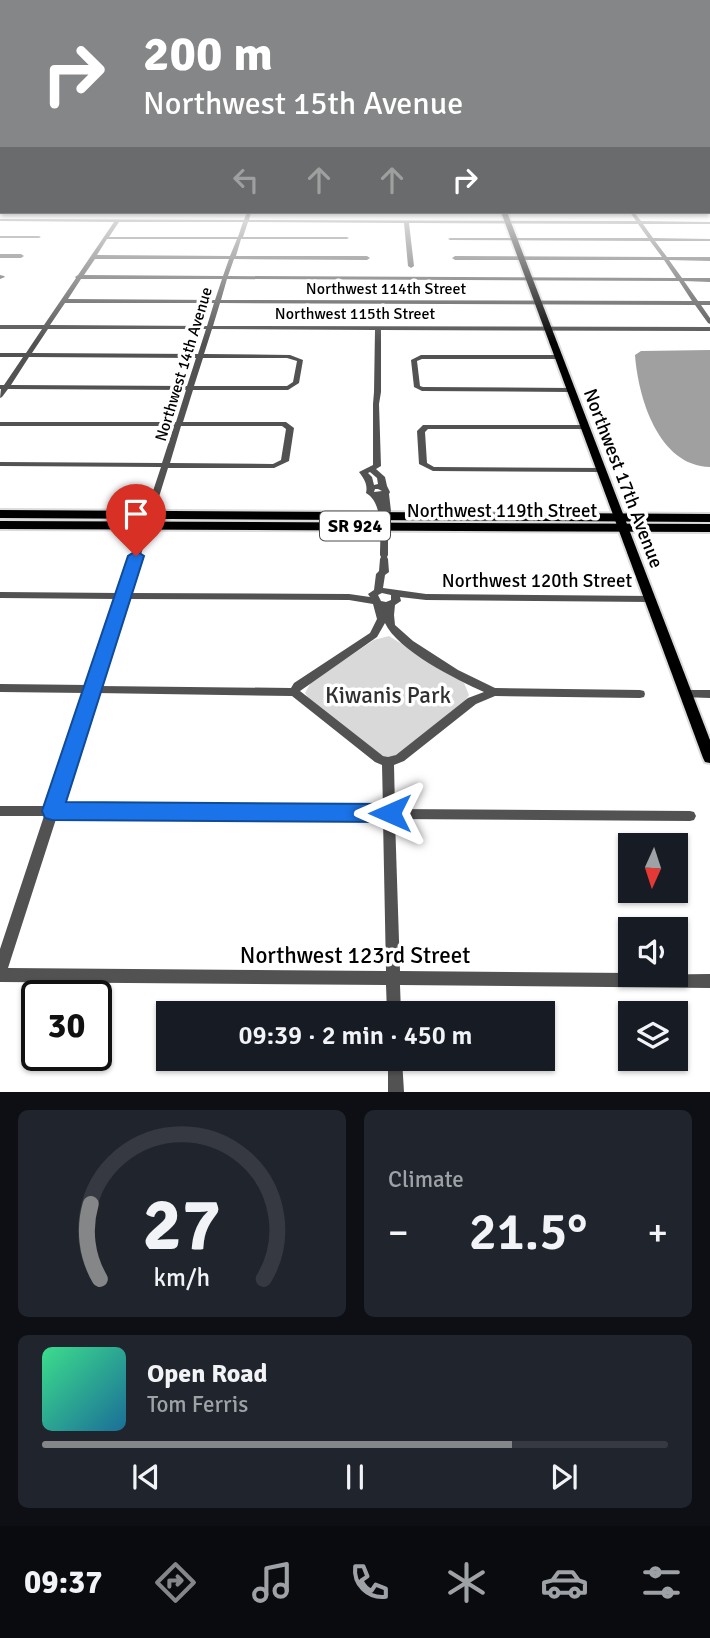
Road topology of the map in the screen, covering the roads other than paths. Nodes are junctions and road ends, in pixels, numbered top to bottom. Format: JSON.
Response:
{"nodes":[{"id":1,"x":104,"y":241,"type":"edge"},
{"id":2,"x":238,"y":241,"type":"edge"},
{"id":3,"x":408,"y":241,"type":"edge"},
{"id":4,"x":514,"y":241,"type":"edge"},
{"id":5,"x":652,"y":241,"type":"edge"},
{"id":6,"x":0,"y":256,"type":"edge"},
{"id":7,"x":21,"y":256,"type":"dead end"},
{"id":8,"x":93,"y":257,"type":"junction"},
{"id":9,"x":232,"y":257,"type":"junction"},
{"id":10,"x":366,"y":258,"type":"dead end"},
{"id":11,"x":455,"y":258,"type":"dead end"},
{"id":12,"x":520,"y":258,"type":"junction"},
{"id":13,"x":665,"y":259,"type":"junction"},
{"id":14,"x":710,"y":259,"type":"edge"},
{"id":15,"x":411,"y":266,"type":"dead end"},
{"id":16,"x":78,"y":278,"type":"junction"},
{"id":17,"x":225,"y":278,"type":"junction"},
{"id":18,"x":528,"y":279,"type":"junction"},
{"id":19,"x":680,"y":280,"type":"junction"},
{"id":20,"x":710,"y":280,"type":"edge"},
{"id":21,"x":63,"y":301,"type":"junction"},
{"id":22,"x":218,"y":301,"type":"junction"},
{"id":23,"x":537,"y":302,"type":"junction"},
{"id":24,"x":696,"y":303,"type":"junction"},
{"id":25,"x":710,"y":303,"type":"edge"},
{"id":26,"x":710,"y":322,"type":"edge"},
{"id":27,"x":45,"y":326,"type":"junction"},
{"id":28,"x":0,"y":327,"type":"edge"},
{"id":29,"x":210,"y":327,"type":"junction"},
{"id":30,"x":378,"y":327,"type":"junction"},
{"id":31,"x":547,"y":328,"type":"junction"},
{"id":32,"x":710,"y":328,"type":"edge"},
{"id":33,"x":0,"y":355,"type":"edge"},
{"id":34,"x":27,"y":355,"type":"junction"},
{"id":35,"x":202,"y":356,"type":"junction"},
{"id":36,"x":557,"y":357,"type":"junction"},
{"id":37,"x":3,"y":387,"type":"edge"},
{"id":38,"x":191,"y":388,"type":"junction"},
{"id":39,"x":570,"y":390,"type":"junction"},
{"id":40,"x":0,"y":396,"type":"edge"},
{"id":41,"x":0,"y":424,"type":"edge"},
{"id":42,"x":180,"y":424,"type":"junction"},
{"id":43,"x":584,"y":427,"type":"junction"},
{"id":44,"x":0,"y":464,"type":"edge"},
{"id":45,"x":166,"y":465,"type":"junction"},
{"id":46,"x":601,"y":470,"type":"junction"},
{"id":47,"x":373,"y":473,"type":"junction"},
{"id":48,"x":384,"y":490,"type":"junction"},
{"id":49,"x":373,"y":491,"type":"junction"},
{"id":50,"x":0,"y":514,"type":"edge"},
{"id":51,"x":710,"y":518,"type":"edge"},
{"id":52,"x":149,"y":520,"type":"junction"},
{"id":53,"x":384,"y":521,"type":"junction"},
{"id":54,"x":623,"y":523,"type":"junction"},
{"id":55,"x":0,"y":525,"type":"edge"},
{"id":56,"x":710,"y":528,"type":"edge"},
{"id":57,"x":384,"y":572,"type":"junction"},
{"id":58,"x":0,"y":595,"type":"edge"},
{"id":59,"x":123,"y":595,"type":"junction"},
{"id":60,"x":376,"y":597,"type":"junction"},
{"id":61,"x":393,"y":597,"type":"junction"},
{"id":62,"x":650,"y":598,"type":"junction"},
{"id":63,"x":374,"y":635,"type":"junction"},
{"id":64,"x":400,"y":636,"type":"junction"},
{"id":65,"x":468,"y":683,"type":"junction"},
{"id":66,"x":0,"y":688,"type":"edge"},
{"id":67,"x":92,"y":689,"type":"junction"},
{"id":68,"x":294,"y":692,"type":"junction"},
{"id":69,"x":494,"y":692,"type":"junction"},
{"id":70,"x":640,"y":694,"type":"dead end"},
{"id":71,"x":685,"y":694,"type":"junction"},
{"id":72,"x":710,"y":694,"type":"edge"},
{"id":73,"x":472,"y":701,"type":"junction"},
{"id":74,"x":710,"y":758,"type":"edge"},
{"id":75,"x":388,"y":761,"type":"junction"},
{"id":76,"x":0,"y":811,"type":"edge"},
{"id":77,"x":52,"y":811,"type":"junction"},
{"id":78,"x":390,"y":813,"type":"junction"},
{"id":79,"x":690,"y":816,"type":"dead end"},
{"id":80,"x":0,"y":973,"type":"edge"},
{"id":81,"x":393,"y":978,"type":"junction"},
{"id":82,"x":710,"y":981,"type":"edge"},
{"id":83,"x":394,"y":1001,"type":"edge"},
{"id":84,"x":395,"y":1071,"type":"edge"},
{"id":85,"x":396,"y":1092,"type":"edge"}],
"edges":[{"from":1,"to":8,"type":"street"},
{"from":2,"to":9,"type":"street","name":"Northwest 14th Avenue"},
{"from":3,"to":15,"type":"street"},
{"from":4,"to":12,"type":"main road","name":"Northwest 17th Avenue"},
{"from":5,"to":13,"type":"street"},
{"from":6,"to":7,"type":"street"},
{"from":8,"to":9,"type":"street"},
{"from":8,"to":16,"type":"street"},
{"from":9,"to":10,"type":"street"},
{"from":9,"to":17,"type":"street","name":"Northwest 14th Avenue"},
{"from":11,"to":12,"type":"street"},
{"from":12,"to":13,"type":"street"},
{"from":12,"to":18,"type":"main road","name":"Northwest 17th Avenue"},
{"from":13,"to":14,"type":"street"},
{"from":13,"to":19,"type":"street"},
{"from":16,"to":17,"type":"street"},
{"from":16,"to":21,"type":"street"},
{"from":17,"to":18,"type":"street"},
{"from":17,"to":22,"type":"street","name":"Northwest 14th Avenue"},
{"from":18,"to":19,"type":"street"},
{"from":18,"to":23,"type":"main road","name":"Northwest 17th Avenue"},
{"from":19,"to":20,"type":"street"},
{"from":19,"to":24,"type":"street"},
{"from":21,"to":22,"type":"street","name":"Northwest 114th Street"},
{"from":21,"to":27,"type":"street"},
{"from":22,"to":23,"type":"street","name":"Northwest 114th Street"},
{"from":22,"to":29,"type":"street","name":"Northwest 14th Avenue"},
{"from":23,"to":24,"type":"street","name":"Northwest 114th Street"},
{"from":23,"to":31,"type":"main road","name":"Northwest 17th Avenue"},
{"from":24,"to":25,"type":"street","name":"Northwest 114th Street"},
{"from":24,"to":26,"type":"street"},
{"from":27,"to":28,"type":"street","name":"Northwest 115th Street"},
{"from":27,"to":29,"type":"street","name":"Northwest 115th Street"},
{"from":27,"to":34,"type":"street"},
{"from":29,"to":30,"type":"street","name":"Northwest 115th Street"},
{"from":29,"to":35,"type":"street","name":"Northwest 14th Avenue"},
{"from":30,"to":31,"type":"street","name":"Northwest 115th Street"},
{"from":30,"to":47,"type":"street"},
{"from":31,"to":32,"type":"street","name":"Northwest 115th Street"},
{"from":31,"to":36,"type":"main road","name":"Northwest 17th Avenue"},
{"from":33,"to":34,"type":"street"},
{"from":34,"to":35,"type":"street"},
{"from":34,"to":37,"type":"street"},
{"from":35,"to":38,"type":"street","name":"Northwest 14th Avenue"},
{"from":35,"to":38,"type":"street"},
{"from":36,"to":39,"type":"main road","name":"Northwest 17th Avenue"},
{"from":36,"to":39,"type":"street"},
{"from":37,"to":38,"type":"street"},
{"from":37,"to":40,"type":"street"},
{"from":38,"to":42,"type":"street","name":"Northwest 14th Avenue"},
{"from":39,"to":43,"type":"main road","name":"Northwest 17th Avenue"},
{"from":41,"to":42,"type":"street"},
{"from":42,"to":45,"type":"street","name":"Northwest 14th Avenue"},
{"from":42,"to":45,"type":"street"},
{"from":43,"to":46,"type":"main road","name":"Northwest 17th Avenue"},
{"from":43,"to":46,"type":"street"},
{"from":44,"to":45,"type":"street"},
{"from":45,"to":52,"type":"street","name":"Northwest 14th Avenue"},
{"from":46,"to":54,"type":"main road","name":"Northwest 17th Avenue"},
{"from":47,"to":48,"type":"street"},
{"from":47,"to":49,"type":"street"},
{"from":48,"to":49,"type":"street"},
{"from":48,"to":53,"type":"street"},
{"from":49,"to":53,"type":"street"},
{"from":50,"to":52,"type":"highway","name":"Northwest 119th Street","number":"SR 924"},
{"from":51,"to":54,"type":"highway","name":"Northwest 119th Street","number":"SR 924"},
{"from":52,"to":53,"type":"highway","name":"Northwest 119th Street","number":"SR 924"},
{"from":52,"to":55,"type":"highway","name":"Northwest 119th Street","number":"SR 924"},
{"from":52,"to":59,"type":"street","name":"Northwest 14th Avenue"},
{"from":53,"to":54,"type":"highway","name":"Northwest 119th Street","number":"SR 924"},
{"from":53,"to":57,"type":"street"},
{"from":54,"to":56,"type":"highway","name":"Northwest 119th Street","number":"SR 924"},
{"from":54,"to":62,"type":"main road","name":"Northwest 17th Avenue"},
{"from":57,"to":60,"type":"street"},
{"from":57,"to":61,"type":"street"},
{"from":58,"to":59,"type":"street","name":"Northwest 120th Street"},
{"from":59,"to":60,"type":"street","name":"Northwest 120th Street"},
{"from":59,"to":67,"type":"street","name":"Northwest 14th Avenue"},
{"from":60,"to":61,"type":"street","name":"Northwest 120th Street"},
{"from":60,"to":61,"type":"street","name":"Northwest 120th Street"},
{"from":60,"to":63,"type":"street"},
{"from":61,"to":62,"type":"street","name":"Northwest 120th Street"},
{"from":61,"to":64,"type":"street"},
{"from":62,"to":71,"type":"main road","name":"Northwest 17th Avenue"},
{"from":63,"to":64,"type":"street"},
{"from":63,"to":68,"type":"street"},
{"from":64,"to":65,"type":"street"},
{"from":65,"to":69,"type":"street"},
{"from":65,"to":73,"type":"street"},
{"from":66,"to":67,"type":"street"},
{"from":67,"to":68,"type":"street"},
{"from":67,"to":77,"type":"street","name":"Northwest 14th Avenue"},
{"from":68,"to":75,"type":"street"},
{"from":69,"to":70,"type":"street"},
{"from":69,"to":73,"type":"street"},
{"from":71,"to":72,"type":"street"},
{"from":71,"to":74,"type":"main road","name":"Northwest 17th Avenue"},
{"from":73,"to":75,"type":"street"},
{"from":75,"to":78,"type":"street"},
{"from":76,"to":77,"type":"street"},
{"from":77,"to":78,"type":"street"},
{"from":77,"to":80,"type":"street","name":"Northwest 14th Avenue"},
{"from":78,"to":79,"type":"street"},
{"from":78,"to":81,"type":"street"},
{"from":80,"to":81,"type":"street","name":"Northwest 123rd Street"},
{"from":81,"to":82,"type":"street","name":"Northwest 123rd Street"},
{"from":81,"to":83,"type":"street"},
{"from":84,"to":85,"type":"street"}]}
